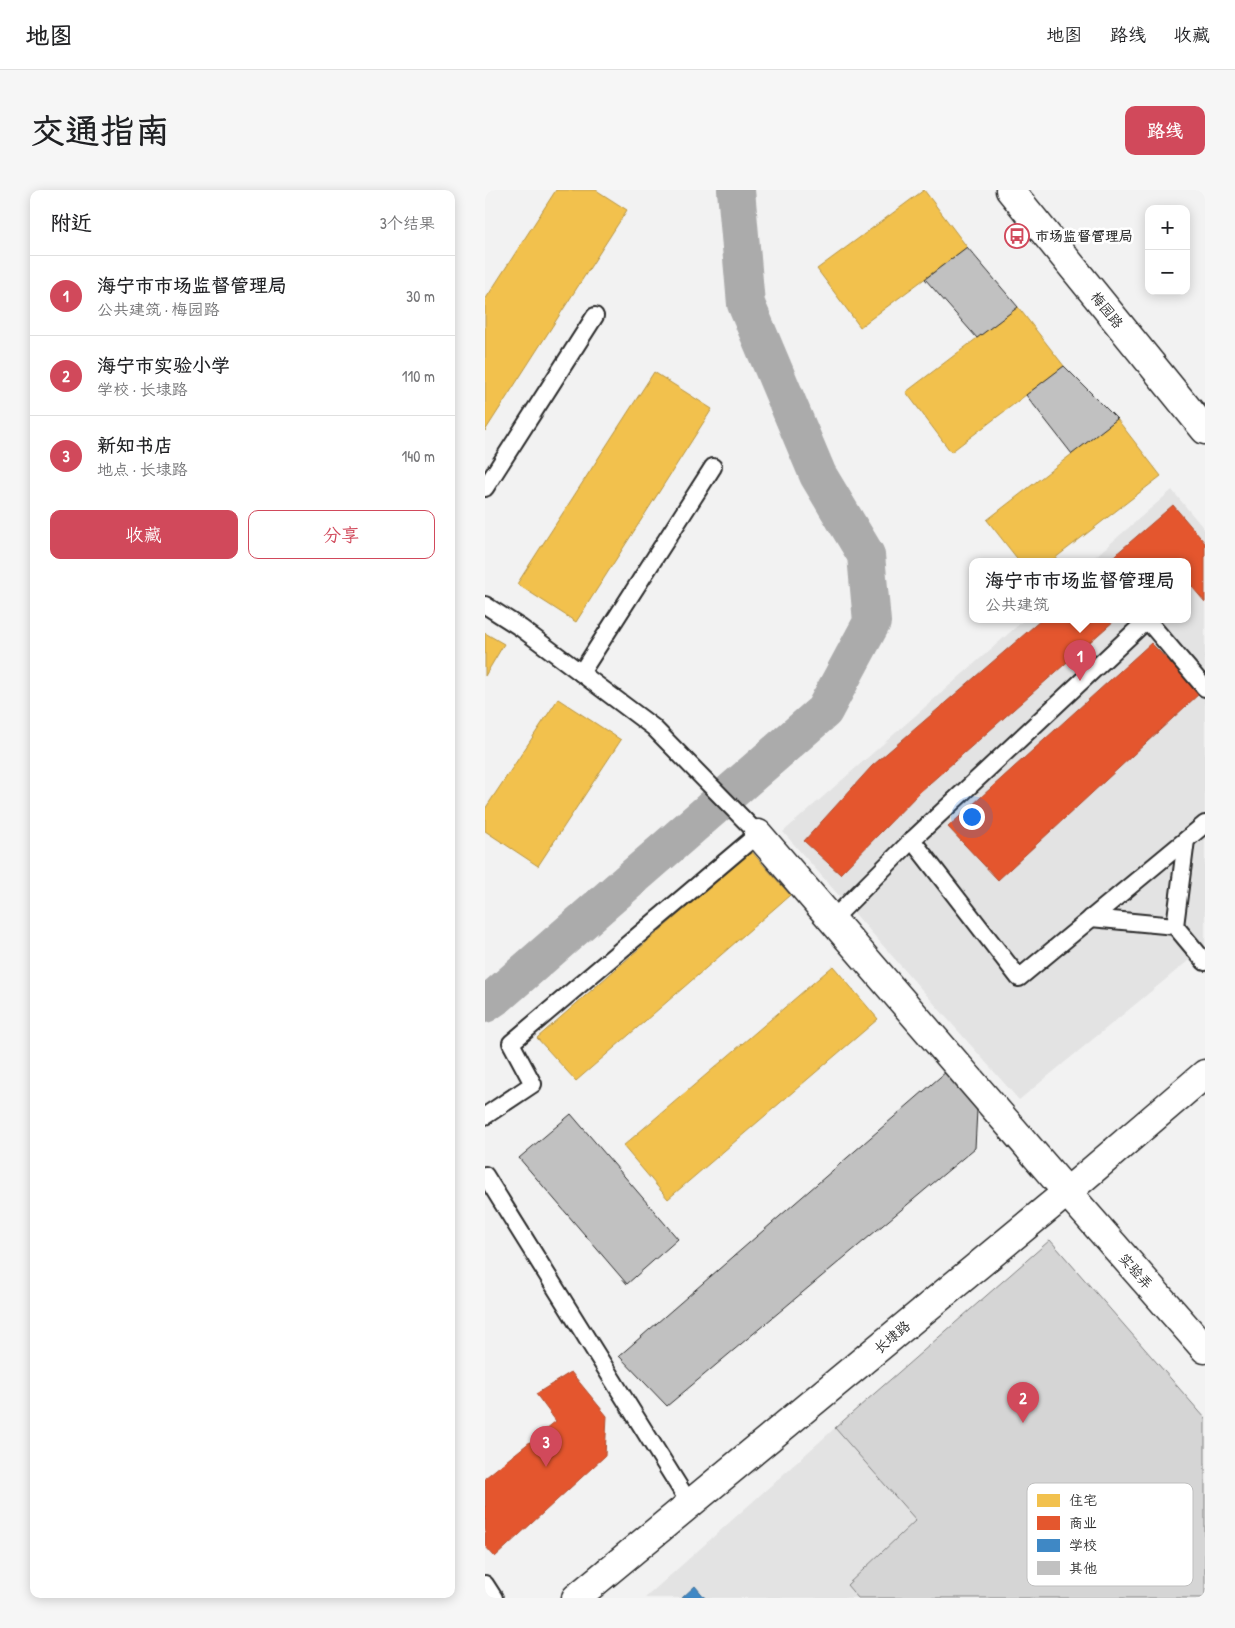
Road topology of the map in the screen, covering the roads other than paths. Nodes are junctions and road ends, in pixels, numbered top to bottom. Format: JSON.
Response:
{"nodes":[{"id":1,"x":1010,"y":190,"type":"edge"},
{"id":2,"x":595,"y":316,"type":"dead end"},
{"id":3,"x":1205,"y":430,"type":"edge"},
{"id":4,"x":713,"y":467,"type":"dead end"},
{"id":5,"x":485,"y":488,"type":"edge"},
{"id":6,"x":485,"y":605,"type":"edge"},
{"id":7,"x":1144,"y":623,"type":"edge"},
{"id":8,"x":1150,"y":623,"type":"edge"},
{"id":9,"x":581,"y":673,"type":"junction"},
{"id":10,"x":1205,"y":688,"type":"edge"},
{"id":11,"x":1205,"y":824,"type":"edge"},
{"id":12,"x":758,"y":834,"type":"junction"},
{"id":13,"x":912,"y":840,"type":"junction"},
{"id":14,"x":1186,"y":840,"type":"junction"},
{"id":15,"x":1091,"y":918,"type":"junction"},
{"id":16,"x":832,"y":920,"type":"junction"},
{"id":17,"x":1175,"y":926,"type":"junction"},
{"id":18,"x":1205,"y":962,"type":"edge"},
{"id":19,"x":1205,"y":1074,"type":"edge"},
{"id":20,"x":485,"y":1116,"type":"edge"},
{"id":21,"x":485,"y":1175,"type":"edge"},
{"id":22,"x":1067,"y":1192,"type":"junction"},
{"id":23,"x":1205,"y":1350,"type":"edge"},
{"id":24,"x":690,"y":1504,"type":"junction"},
{"id":25,"x":485,"y":1584,"type":"edge"},
{"id":26,"x":494,"y":1598,"type":"edge"},
{"id":27,"x":576,"y":1598,"type":"edge"}],
"edges":[{"from":1,"to":3,"type":"street","name":"梅园路"},
{"from":2,"to":5,"type":"lane"},
{"from":4,"to":9,"type":"lane"},
{"from":6,"to":9,"type":"lane"},
{"from":7,"to":13,"type":"lane"},
{"from":8,"to":10,"type":"lane"},
{"from":9,"to":12,"type":"lane"},
{"from":11,"to":14,"type":"lane"},
{"from":12,"to":16,"type":"street","name":"实验弄"},
{"from":12,"to":20,"type":"lane"},
{"from":13,"to":15,"type":"lane"},
{"from":13,"to":16,"type":"lane"},
{"from":14,"to":15,"type":"lane"},
{"from":14,"to":17,"type":"lane"},
{"from":15,"to":17,"type":"lane"},
{"from":16,"to":22,"type":"street","name":"实验弄"},
{"from":17,"to":18,"type":"lane"},
{"from":19,"to":22,"type":"street","name":"长埭路"},
{"from":21,"to":24,"type":"lane"},
{"from":22,"to":23,"type":"street","name":"实验弄"},
{"from":22,"to":24,"type":"street","name":"长埭路"},
{"from":24,"to":27,"type":"street","name":"长埭路"},
{"from":25,"to":26,"type":"lane"}]}
